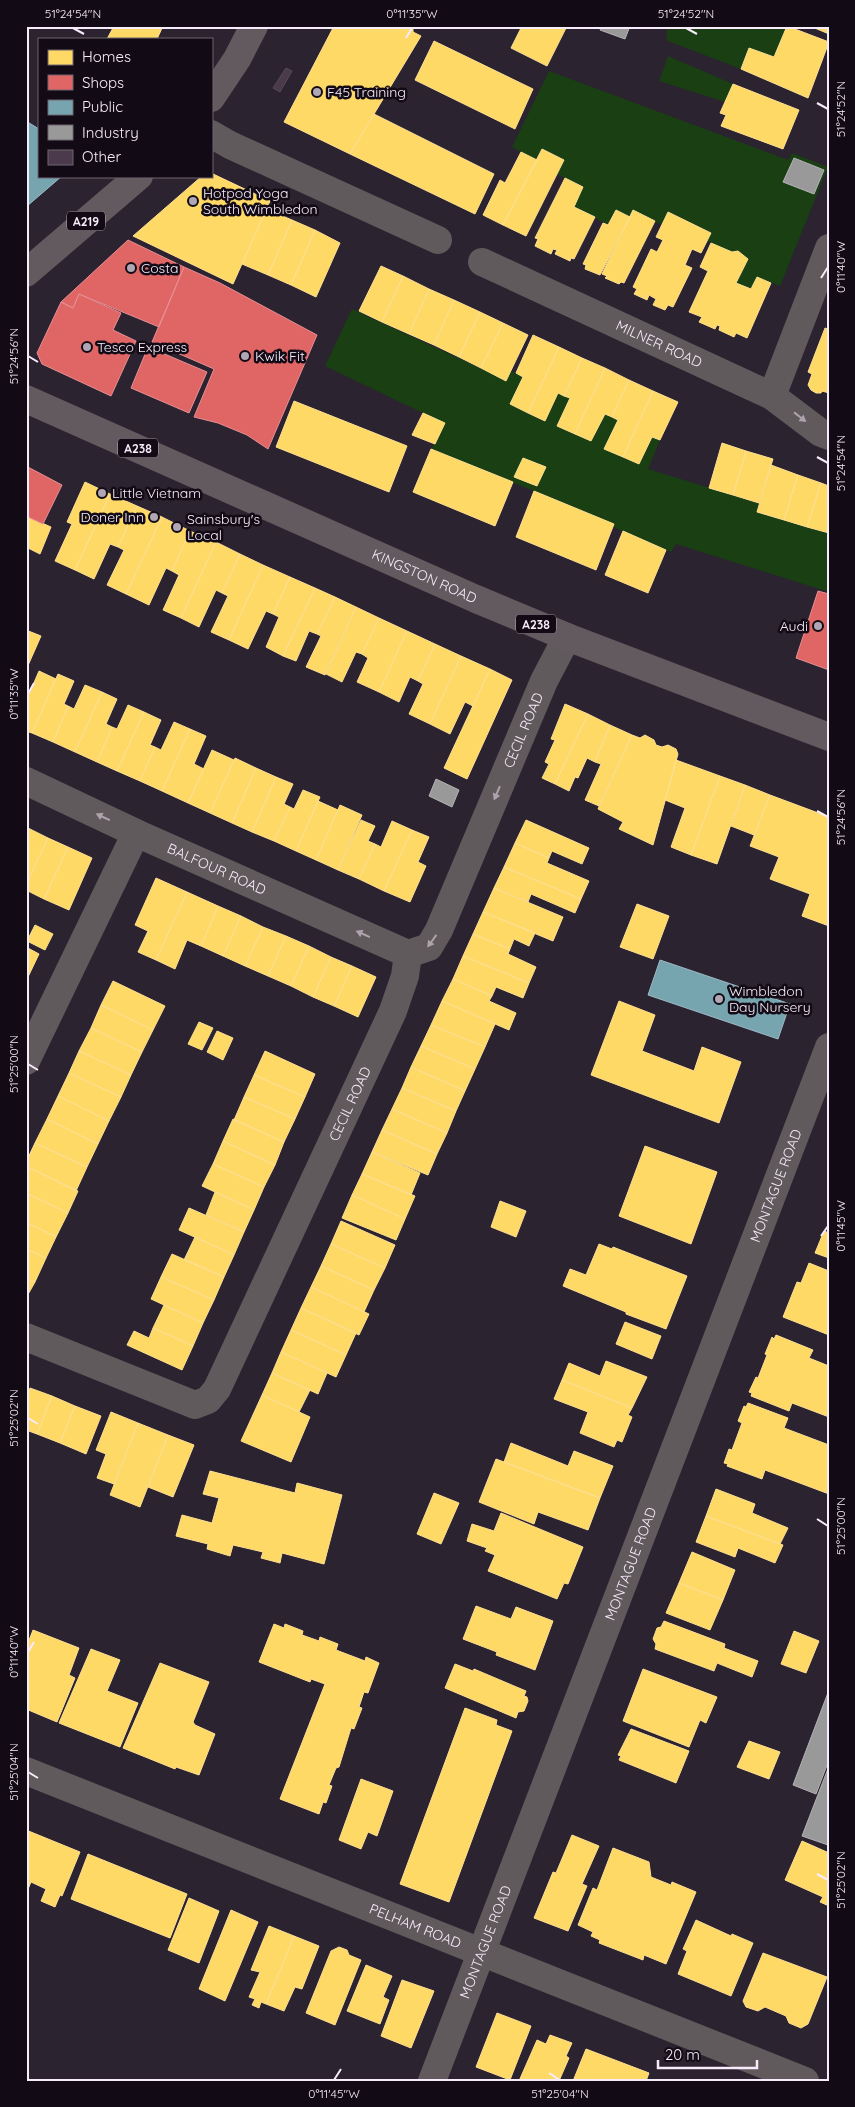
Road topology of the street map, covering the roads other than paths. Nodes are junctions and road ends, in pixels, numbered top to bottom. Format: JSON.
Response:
{"nodes":[{"id":1,"x":254,"y":26,"type":"edge"},
{"id":2,"x":212,"y":96,"type":"edge"},
{"id":3,"x":212,"y":135,"type":"edge"},
{"id":4,"x":136,"y":178,"type":"edge"},
{"id":5,"x":438,"y":240,"type":"dead end"},
{"id":6,"x":829,"y":248,"type":"edge"},
{"id":7,"x":482,"y":262,"type":"dead end"},
{"id":8,"x":29,"y":269,"type":"edge"},
{"id":9,"x":772,"y":396,"type":"junction"},
{"id":10,"x":26,"y":399,"type":"edge"},
{"id":11,"x":829,"y":436,"type":"edge"},
{"id":12,"x":567,"y":637,"type":"junction"},
{"id":13,"x":829,"y":737,"type":"edge"},
{"id":14,"x":26,"y":781,"type":"edge"},
{"id":15,"x":136,"y":833,"type":"junction"},
{"id":16,"x":408,"y":954,"type":"junction"},
{"id":17,"x":829,"y":1047,"type":"edge"},
{"id":18,"x":26,"y":1061,"type":"edge"},
{"id":19,"x":26,"y":1337,"type":"edge"},
{"id":20,"x":26,"y":1771,"type":"edge"},
{"id":21,"x":482,"y":1952,"type":"junction"},
{"id":22,"x":432,"y":2081,"type":"edge"},
{"id":23,"x":805,"y":2081,"type":"edge"}],
"edges":[{"from":1,"to":2,"type":"main road"},
{"from":3,"to":5,"type":"street"},
{"from":4,"to":8,"type":"main road","number":"A219"},
{"from":6,"to":9,"type":"street"},
{"from":7,"to":9,"type":"street","name":"MILNER ROAD"},
{"from":9,"to":11,"type":"street","name":"MILNER ROAD","one_way":true},
{"from":10,"to":12,"type":"main road","name":"KINGSTON ROAD","number":"A238"},
{"from":12,"to":13,"type":"main road","name":"KINGSTON ROAD","number":"A238"},
{"from":12,"to":16,"type":"street","name":"CECIL ROAD","one_way":true},
{"from":15,"to":14,"type":"street","name":"BALFOUR ROAD","one_way":true},
{"from":16,"to":15,"type":"street","name":"BALFOUR ROAD","one_way":true},
{"from":15,"to":18,"type":"street"},
{"from":16,"to":19,"type":"street","name":"CECIL ROAD"},
{"from":17,"to":21,"type":"street","name":"MONTAGUE ROAD"},
{"from":20,"to":21,"type":"street","name":"PELHAM ROAD"},
{"from":21,"to":22,"type":"street","name":"MONTAGUE ROAD"},
{"from":21,"to":23,"type":"street","name":"PELHAM ROAD"}]}
